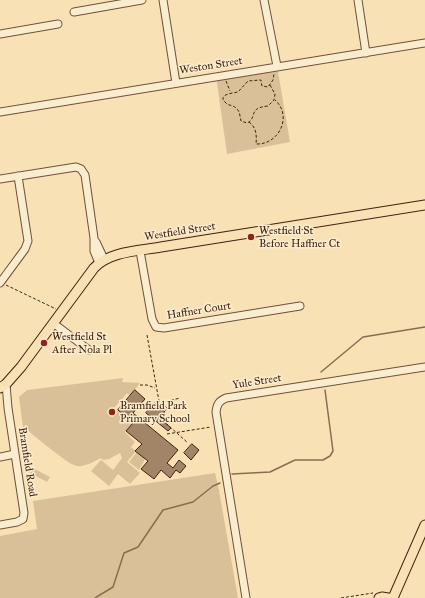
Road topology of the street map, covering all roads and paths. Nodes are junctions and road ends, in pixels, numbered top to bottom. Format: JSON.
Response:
{"nodes":[{"id":1,"x":142,"y":0,"type":"edge"},
{"id":2,"x":163,"y":0,"type":"edge"},
{"id":3,"x":264,"y":0,"type":"edge"},
{"id":4,"x":358,"y":0,"type":"edge"},
{"id":5,"x":74,"y":12,"type":"dead end"},
{"id":6,"x":58,"y":24,"type":"dead end"},
{"id":7,"x":0,"y":34,"type":"edge"},
{"id":8,"x":425,"y":43,"type":"edge"},
{"id":9,"x":366,"y":53,"type":"junction"},
{"id":10,"x":276,"y":69,"type":"junction"},
{"id":11,"x":226,"y":79,"type":"dead end"},
{"id":12,"x":176,"y":83,"type":"junction"},
{"id":13,"x":270,"y":85,"type":"junction"},
{"id":14,"x":230,"y":92,"type":"junction"},
{"id":15,"x":274,"y":100,"type":"junction"},
{"id":16,"x":0,"y":112,"type":"edge"},
{"id":17,"x":249,"y":122,"type":"junction"},
{"id":18,"x":18,"y":176,"type":"junction"},
{"id":19,"x":0,"y":179,"type":"edge"},
{"id":20,"x":425,"y":205,"type":"edge"},
{"id":21,"x":140,"y":251,"type":"junction"},
{"id":22,"x":101,"y":261,"type":"junction"},
{"id":23,"x":2,"y":281,"type":"edge"},
{"id":24,"x":300,"y":306,"type":"dead end"},
{"id":25,"x":61,"y":312,"type":"junction"},
{"id":26,"x":54,"y":323,"type":"junction"},
{"id":27,"x":147,"y":335,"type":"dead end"},
{"id":28,"x":89,"y":350,"type":"dead end"},
{"id":29,"x":425,"y":367,"type":"edge"},
{"id":30,"x":140,"y":385,"type":"dead end"},
{"id":31,"x":2,"y":386,"type":"edge"},
{"id":32,"x":156,"y":388,"type":"junction"},
{"id":33,"x":180,"y":398,"type":"dead end"},
{"id":34,"x":161,"y":403,"type":"junction"},
{"id":35,"x":173,"y":406,"type":"dead end"},
{"id":36,"x":167,"y":408,"type":"junction"},
{"id":37,"x":211,"y":427,"type":"dead end"},
{"id":38,"x":177,"y":432,"type":"junction"},
{"id":39,"x":167,"y":434,"type":"dead end"},
{"id":40,"x":188,"y":443,"type":"dead end"},
{"id":41,"x":15,"y":454,"type":"junction"},
{"id":42,"x":0,"y":457,"type":"edge"},
{"id":43,"x":0,"y":525,"type":"edge"},
{"id":44,"x":425,"y":525,"type":"edge"},
{"id":45,"x":376,"y":596,"type":"edge"},
{"id":46,"x":246,"y":598,"type":"edge"},
{"id":47,"x":341,"y":598,"type":"edge"},
{"id":48,"x":388,"y":598,"type":"edge"},
{"id":49,"x":393,"y":598,"type":"edge"}],
"edges":[{"from":1,"to":5,"type":"street"},
{"from":2,"to":12,"type":"street"},
{"from":3,"to":10,"type":"street"},
{"from":4,"to":9,"type":"street"},
{"from":6,"to":7,"type":"street"},
{"from":8,"to":9,"type":"street","name":"Weston Street"},
{"from":9,"to":10,"type":"street","name":"Weston Street"},
{"from":10,"to":12,"type":"street","name":"Weston Street"},
{"from":10,"to":13,"type":"path"},
{"from":11,"to":14,"type":"path"},
{"from":12,"to":16,"type":"street","name":"Weston Street"},
{"from":13,"to":14,"type":"path"},
{"from":13,"to":15,"type":"path"},
{"from":14,"to":17,"type":"path"},
{"from":15,"to":17,"type":"path"},
{"from":15,"to":17,"type":"path"},
{"from":18,"to":19,"type":"street"},
{"from":18,"to":22,"type":"street"},
{"from":18,"to":23,"type":"street"},
{"from":20,"to":21,"type":"main road","name":"Westfield Street"},
{"from":21,"to":22,"type":"main road","name":"Westfield Street"},
{"from":21,"to":24,"type":"street","name":"Haffner Court"},
{"from":22,"to":25,"type":"main road"},
{"from":23,"to":25,"type":"path"},
{"from":25,"to":26,"type":"main road"},
{"from":26,"to":28,"type":"street"},
{"from":26,"to":31,"type":"main road"},
{"from":27,"to":32,"type":"path"},
{"from":29,"to":46,"type":"street","name":"Yule Street"},
{"from":30,"to":32,"type":"path"},
{"from":31,"to":41,"type":"street","name":"Bramfield Road"},
{"from":32,"to":34,"type":"path"},
{"from":33,"to":34,"type":"path"},
{"from":34,"to":36,"type":"path"},
{"from":35,"to":36,"type":"path"},
{"from":36,"to":38,"type":"path"},
{"from":37,"to":38,"type":"path"},
{"from":38,"to":39,"type":"path"},
{"from":38,"to":40,"type":"path"},
{"from":41,"to":42,"type":"street"},
{"from":41,"to":43,"type":"street","name":"Bramfield Road"},
{"from":44,"to":49,"type":"main road"},
{"from":45,"to":47,"type":"path"},
{"from":45,"to":48,"type":"main road"}]}
